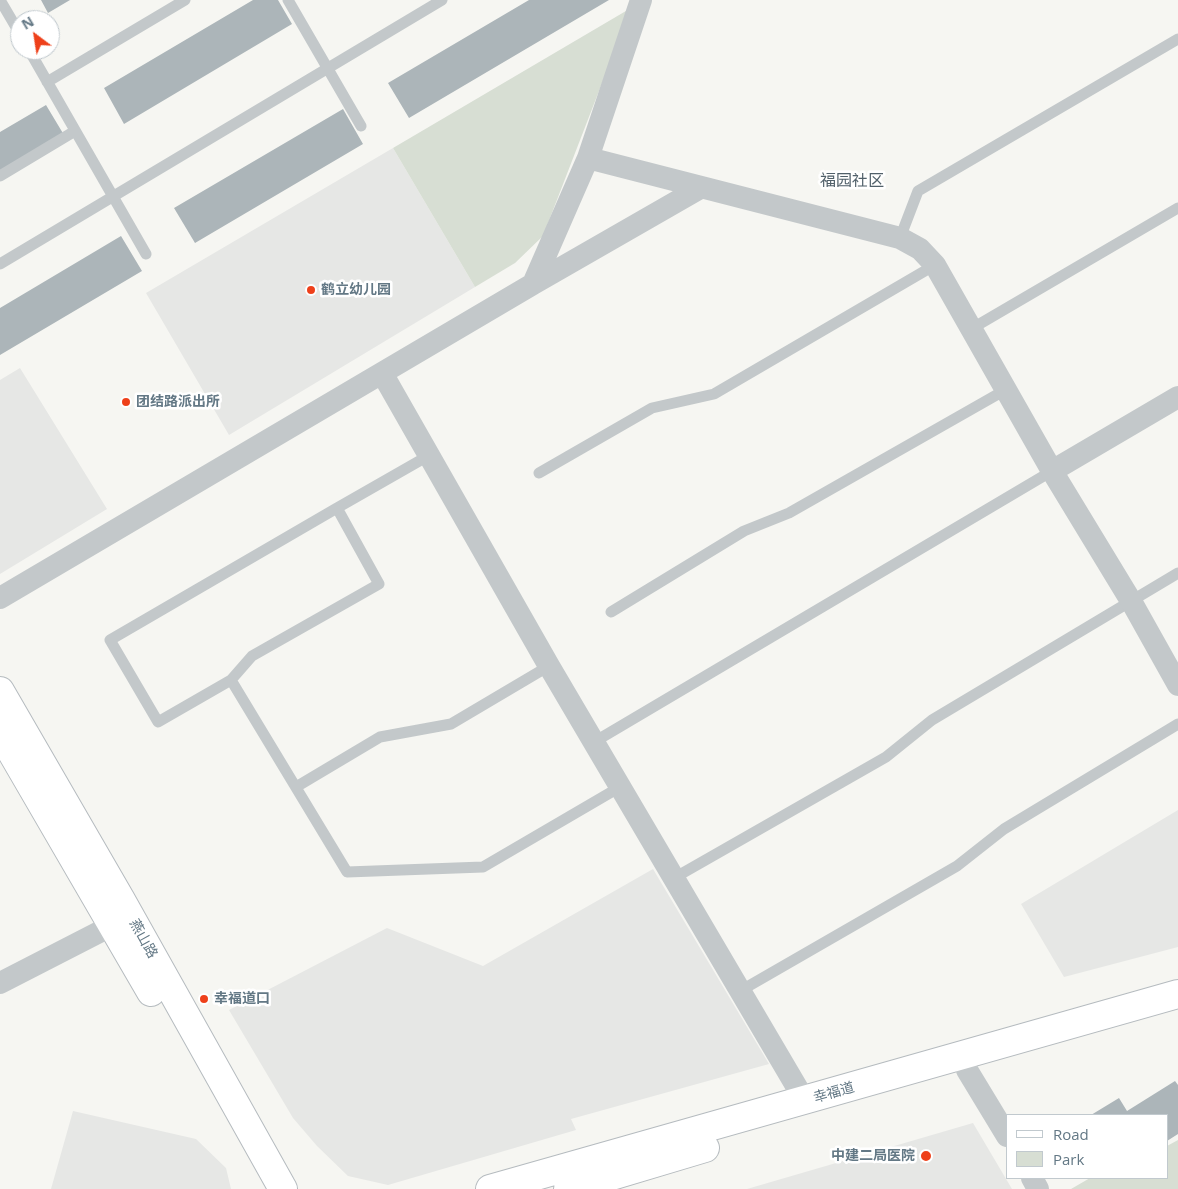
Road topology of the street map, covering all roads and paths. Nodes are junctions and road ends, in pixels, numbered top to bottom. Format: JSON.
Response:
{"nodes":[{"id":1,"x":0,"y":0,"type":"edge"},
{"id":2,"x":185,"y":0,"type":"edge"},
{"id":3,"x":288,"y":0,"type":"edge"},
{"id":4,"x":442,"y":0,"type":"edge"},
{"id":5,"x":641,"y":0,"type":"edge"},
{"id":6,"x":10,"y":17,"type":"edge"},
{"id":7,"x":1178,"y":39,"type":"edge"},
{"id":8,"x":35,"y":60,"type":"edge"},
{"id":9,"x":328,"y":68,"type":"junction"},
{"id":10,"x":47,"y":82,"type":"junction"},
{"id":11,"x":361,"y":126,"type":"dead end"},
{"id":12,"x":75,"y":131,"type":"junction"},
{"id":13,"x":588,"y":158,"type":"junction"},
{"id":14,"x":0,"y":176,"type":"edge"},
{"id":15,"x":702,"y":187,"type":"junction"},
{"id":16,"x":113,"y":196,"type":"junction"},
{"id":17,"x":1178,"y":208,"type":"edge"},
{"id":18,"x":900,"y":238,"type":"junction"},
{"id":19,"x":146,"y":254,"type":"dead end"},
{"id":20,"x":0,"y":264,"type":"edge"},
{"id":21,"x":935,"y":265,"type":"junction"},
{"id":22,"x":533,"y":284,"type":"junction"},
{"id":23,"x":971,"y":329,"type":"junction"},
{"id":24,"x":382,"y":373,"type":"junction"},
{"id":25,"x":1007,"y":389,"type":"junction"},
{"id":26,"x":1178,"y":397,"type":"edge"},
{"id":27,"x":428,"y":456,"type":"junction"},
{"id":28,"x":1052,"y":471,"type":"junction"},
{"id":29,"x":539,"y":473,"type":"dead end"},
{"id":30,"x":337,"y":508,"type":"junction"},
{"id":31,"x":1178,"y":573,"type":"edge"},
{"id":32,"x":0,"y":598,"type":"edge"},
{"id":33,"x":1131,"y":601,"type":"junction"},
{"id":34,"x":611,"y":612,"type":"dead end"},
{"id":35,"x":549,"y":666,"type":"junction"},
{"id":36,"x":231,"y":680,"type":"junction"},
{"id":37,"x":1178,"y":684,"type":"edge"},
{"id":38,"x":0,"y":691,"type":"edge"},
{"id":39,"x":1178,"y":724,"type":"edge"},
{"id":40,"x":0,"y":732,"type":"edge"},
{"id":41,"x":594,"y":742,"type":"junction"},
{"id":42,"x":620,"y":787,"type":"junction"},
{"id":43,"x":296,"y":788,"type":"junction"},
{"id":44,"x":674,"y":878,"type":"junction"},
{"id":45,"x":113,"y":925,"type":"junction"},
{"id":46,"x":0,"y":983,"type":"edge"},
{"id":47,"x":740,"y":991,"type":"junction"},
{"id":48,"x":1178,"y":994,"type":"edge"},
{"id":49,"x":1178,"y":1011,"type":"edge"},
{"id":50,"x":967,"y":1070,"type":"junction"},
{"id":51,"x":805,"y":1101,"type":"junction"},
{"id":52,"x":1006,"y":1134,"type":"edge"},
{"id":53,"x":265,"y":1189,"type":"edge"},
{"id":54,"x":283,"y":1189,"type":"edge"},
{"id":55,"x":490,"y":1189,"type":"edge"},
{"id":56,"x":568,"y":1189,"type":"edge"}],
"edges":[{"from":1,"to":6,"type":"lane"},
{"from":2,"to":10,"type":"lane"},
{"from":3,"to":9,"type":"lane"},
{"from":4,"to":9,"type":"lane"},
{"from":5,"to":13,"type":"street"},
{"from":7,"to":18,"type":"lane"},
{"from":8,"to":10,"type":"lane"},
{"from":9,"to":11,"type":"lane"},
{"from":9,"to":16,"type":"lane"},
{"from":10,"to":12,"type":"lane"},
{"from":12,"to":14,"type":"lane"},
{"from":12,"to":16,"type":"lane"},
{"from":13,"to":15,"type":"street"},
{"from":13,"to":22,"type":"street"},
{"from":15,"to":18,"type":"street"},
{"from":15,"to":22,"type":"street"},
{"from":16,"to":19,"type":"lane"},
{"from":16,"to":20,"type":"lane"},
{"from":17,"to":23,"type":"lane"},
{"from":18,"to":21,"type":"street"},
{"from":21,"to":23,"type":"street"},
{"from":21,"to":29,"type":"lane"},
{"from":22,"to":24,"type":"street"},
{"from":23,"to":25,"type":"street"},
{"from":24,"to":27,"type":"street"},
{"from":24,"to":32,"type":"street"},
{"from":25,"to":28,"type":"street"},
{"from":25,"to":34,"type":"lane"},
{"from":26,"to":28,"type":"street"},
{"from":27,"to":30,"type":"lane"},
{"from":27,"to":35,"type":"street"},
{"from":28,"to":33,"type":"street"},
{"from":28,"to":41,"type":"lane"},
{"from":30,"to":36,"type":"lane"},
{"from":30,"to":36,"type":"lane"},
{"from":31,"to":33,"type":"lane"},
{"from":33,"to":37,"type":"street"},
{"from":33,"to":44,"type":"lane"},
{"from":35,"to":41,"type":"street"},
{"from":35,"to":43,"type":"lane"},
{"from":36,"to":43,"type":"lane"},
{"from":38,"to":54,"type":"main road","name":"燕山路"},
{"from":39,"to":47,"type":"lane"},
{"from":40,"to":45,"type":"main road","name":"燕山路"},
{"from":41,"to":42,"type":"street"},
{"from":42,"to":43,"type":"lane"},
{"from":42,"to":44,"type":"street"},
{"from":44,"to":47,"type":"street"},
{"from":45,"to":46,"type":"street"},
{"from":45,"to":53,"type":"main road","name":"燕山路"},
{"from":47,"to":51,"type":"street"},
{"from":48,"to":51,"type":"main road","name":"幸福道"},
{"from":49,"to":50,"type":"main road","name":"幸福道"},
{"from":50,"to":52,"type":"street"},
{"from":50,"to":56,"type":"main road","name":"幸福道"},
{"from":51,"to":55,"type":"main road","name":"幸福道"}]}
